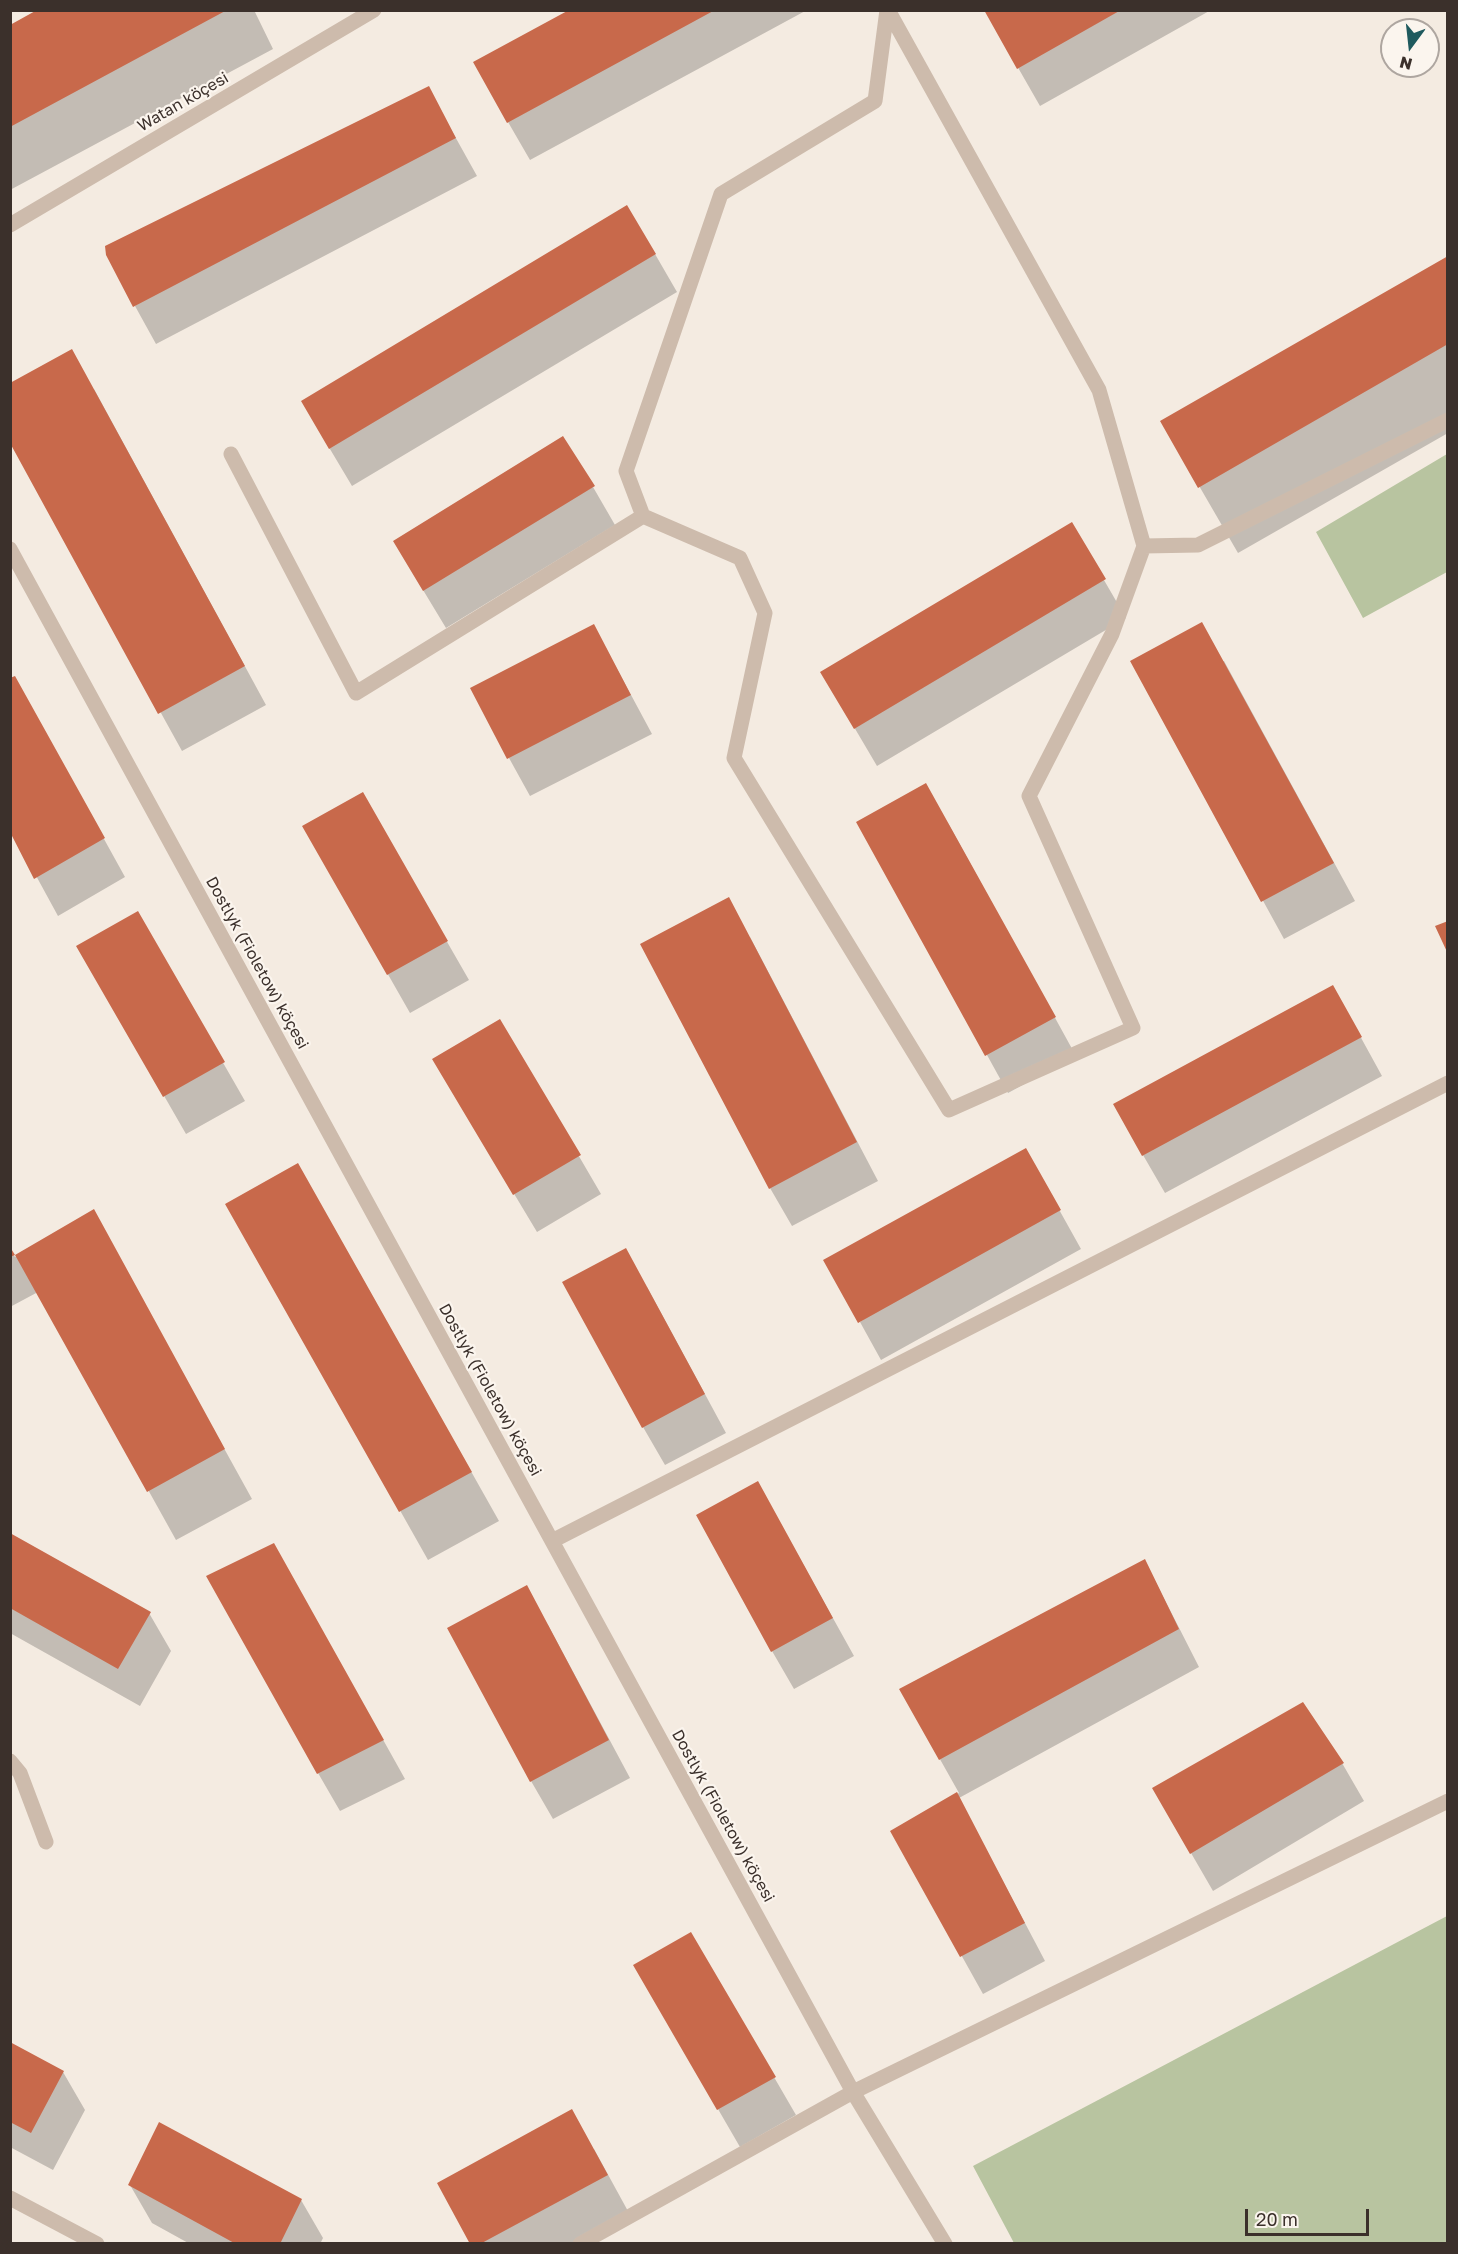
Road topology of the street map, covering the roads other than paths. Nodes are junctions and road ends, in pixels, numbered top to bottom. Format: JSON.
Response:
{"nodes":[{"id":1,"x":374,"y":10,"type":"edge"},
{"id":2,"x":887,"y":10,"type":"edge"},
{"id":3,"x":10,"y":225,"type":"edge"},
{"id":4,"x":1448,"y":420,"type":"edge"},
{"id":5,"x":231,"y":454,"type":"dead end"},
{"id":6,"x":643,"y":516,"type":"junction"},
{"id":7,"x":1144,"y":546,"type":"junction"},
{"id":8,"x":10,"y":549,"type":"edge"},
{"id":9,"x":1448,"y":1083,"type":"edge"},
{"id":10,"x":552,"y":1541,"type":"junction"},
{"id":11,"x":10,"y":1761,"type":"edge"},
{"id":12,"x":1448,"y":1801,"type":"edge"},
{"id":13,"x":46,"y":1842,"type":"dead end"},
{"id":14,"x":853,"y":2092,"type":"junction"},
{"id":15,"x":10,"y":2198,"type":"edge"},
{"id":16,"x":97,"y":2244,"type":"edge"},
{"id":17,"x":580,"y":2244,"type":"edge"},
{"id":18,"x":945,"y":2244,"type":"edge"}],
"edges":[{"from":1,"to":3,"type":"street","name":"Watan köçesi"},
{"from":2,"to":6,"type":"street"},
{"from":2,"to":7,"type":"street"},
{"from":4,"to":7,"type":"street"},
{"from":5,"to":6,"type":"street"},
{"from":6,"to":7,"type":"street"},
{"from":8,"to":10,"type":"street","name":"Dostlyk (Fioletow) köçesi"},
{"from":9,"to":10,"type":"street"},
{"from":10,"to":14,"type":"street","name":"Dostlyk (Fioletow) köçesi"},
{"from":11,"to":13,"type":"street"},
{"from":12,"to":14,"type":"street"},
{"from":14,"to":17,"type":"street"},
{"from":14,"to":18,"type":"street","name":"Dostlyk (Fioletow) köçesi"},
{"from":15,"to":16,"type":"street"}]}
